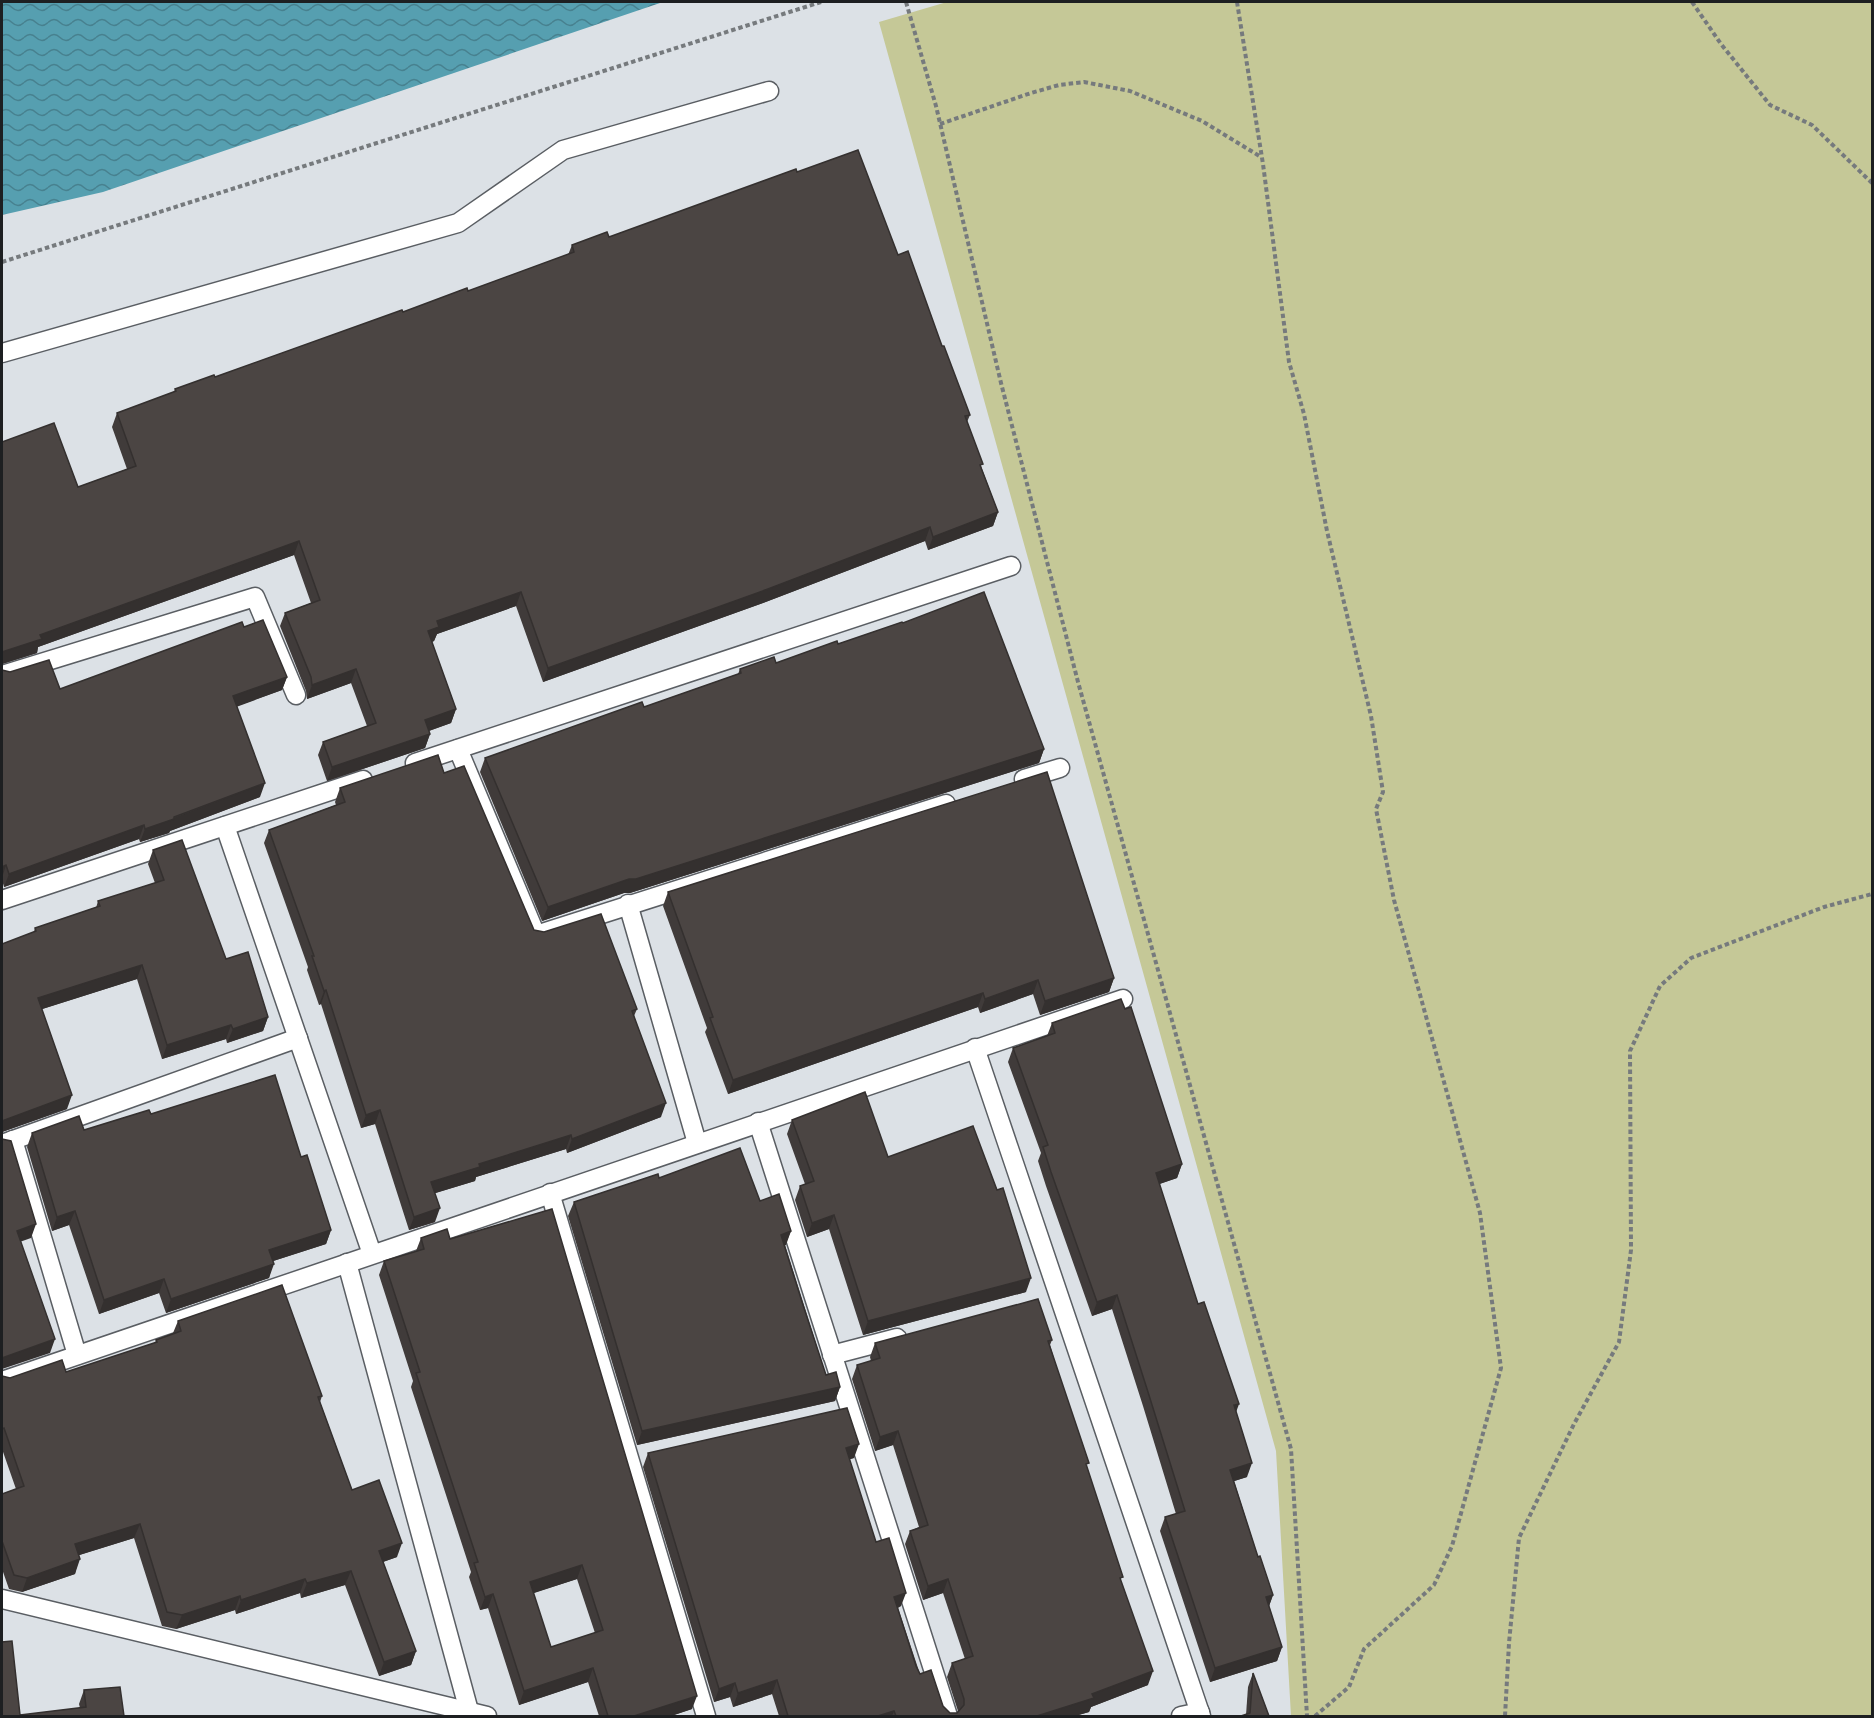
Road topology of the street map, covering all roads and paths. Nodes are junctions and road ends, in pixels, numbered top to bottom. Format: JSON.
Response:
{"nodes":[{"id":1,"x":821,"y":2,"type":"edge"},
{"id":2,"x":906,"y":2,"type":"edge"},
{"id":3,"x":1237,"y":2,"type":"edge"},
{"id":4,"x":1692,"y":2,"type":"edge"},
{"id":5,"x":770,"y":91,"type":"dead end"},
{"id":6,"x":940,"y":124,"type":"junction"},
{"id":7,"x":1262,"y":158,"type":"junction"},
{"id":8,"x":1872,"y":183,"type":"edge"},
{"id":9,"x":2,"y":262,"type":"edge"},
{"id":10,"x":2,"y":353,"type":"edge"},
{"id":11,"x":1011,"y":566,"type":"dead end"},
{"id":12,"x":2,"y":675,"type":"edge"},
{"id":13,"x":296,"y":695,"type":"dead end"},
{"id":14,"x":458,"y":749,"type":"junction"},
{"id":15,"x":402,"y":768,"type":"edge"},
{"id":16,"x":1060,"y":768,"type":"dead end"},
{"id":17,"x":380,"y":775,"type":"edge"},
{"id":18,"x":1003,"y":786,"type":"edge"},
{"id":19,"x":957,"y":800,"type":"edge"},
{"id":20,"x":225,"y":826,"type":"junction"},
{"id":21,"x":1872,"y":894,"type":"edge"},
{"id":22,"x":2,"y":900,"type":"edge"},
{"id":23,"x":628,"y":904,"type":"junction"},
{"id":24,"x":1123,"y":999,"type":"edge"},
{"id":25,"x":298,"y":1038,"type":"junction"},
{"id":26,"x":975,"y":1048,"type":"junction"},
{"id":27,"x":758,"y":1122,"type":"junction"},
{"id":28,"x":7,"y":1142,"type":"edge"},
{"id":29,"x":697,"y":1143,"type":"junction"},
{"id":30,"x":550,"y":1193,"type":"junction"},
{"id":31,"x":372,"y":1254,"type":"junction"},
{"id":32,"x":346,"y":1263,"type":"junction"},
{"id":33,"x":912,"y":1334,"type":"edge"},
{"id":34,"x":77,"y":1355,"type":"junction"},
{"id":35,"x":832,"y":1355,"type":"junction"},
{"id":36,"x":2,"y":1381,"type":"edge"},
{"id":37,"x":2,"y":1599,"type":"edge"},
{"id":38,"x":469,"y":1711,"type":"junction"},
{"id":39,"x":1200,"y":1714,"type":"edge"},
{"id":40,"x":488,"y":1716,"type":"edge"},
{"id":41,"x":706,"y":1716,"type":"edge"},
{"id":42,"x":948,"y":1716,"type":"edge"},
{"id":43,"x":1181,"y":1716,"type":"edge"},
{"id":44,"x":1307,"y":1716,"type":"edge"},
{"id":45,"x":1315,"y":1716,"type":"edge"},
{"id":46,"x":1505,"y":1716,"type":"edge"}],
"edges":[{"from":1,"to":9,"type":"path"},
{"from":2,"to":6,"type":"path"},
{"from":3,"to":7,"type":"path"},
{"from":4,"to":8,"type":"path"},
{"from":5,"to":10,"type":"lane"},
{"from":6,"to":7,"type":"path"},
{"from":6,"to":44,"type":"path"},
{"from":7,"to":45,"type":"path"},
{"from":11,"to":14,"type":"lane"},
{"from":12,"to":13,"type":"lane"},
{"from":14,"to":15,"type":"lane"},
{"from":14,"to":23,"type":"lane"},
{"from":16,"to":18,"type":"lane"},
{"from":17,"to":20,"type":"lane"},
{"from":19,"to":23,"type":"lane"},
{"from":20,"to":22,"type":"lane"},
{"from":20,"to":25,"type":"lane"},
{"from":21,"to":46,"type":"path"},
{"from":23,"to":29,"type":"lane"},
{"from":24,"to":26,"type":"lane"},
{"from":25,"to":28,"type":"lane"},
{"from":25,"to":31,"type":"lane"},
{"from":26,"to":27,"type":"lane"},
{"from":26,"to":39,"type":"lane"},
{"from":27,"to":29,"type":"lane"},
{"from":27,"to":35,"type":"lane"},
{"from":28,"to":34,"type":"lane"},
{"from":29,"to":30,"type":"lane"},
{"from":30,"to":31,"type":"lane"},
{"from":30,"to":41,"type":"lane"},
{"from":31,"to":32,"type":"lane"},
{"from":32,"to":34,"type":"lane"},
{"from":32,"to":38,"type":"lane"},
{"from":33,"to":35,"type":"lane"},
{"from":34,"to":36,"type":"lane"},
{"from":35,"to":42,"type":"lane"},
{"from":37,"to":38,"type":"lane"},
{"from":38,"to":40,"type":"lane"},
{"from":39,"to":43,"type":"lane"}]}
